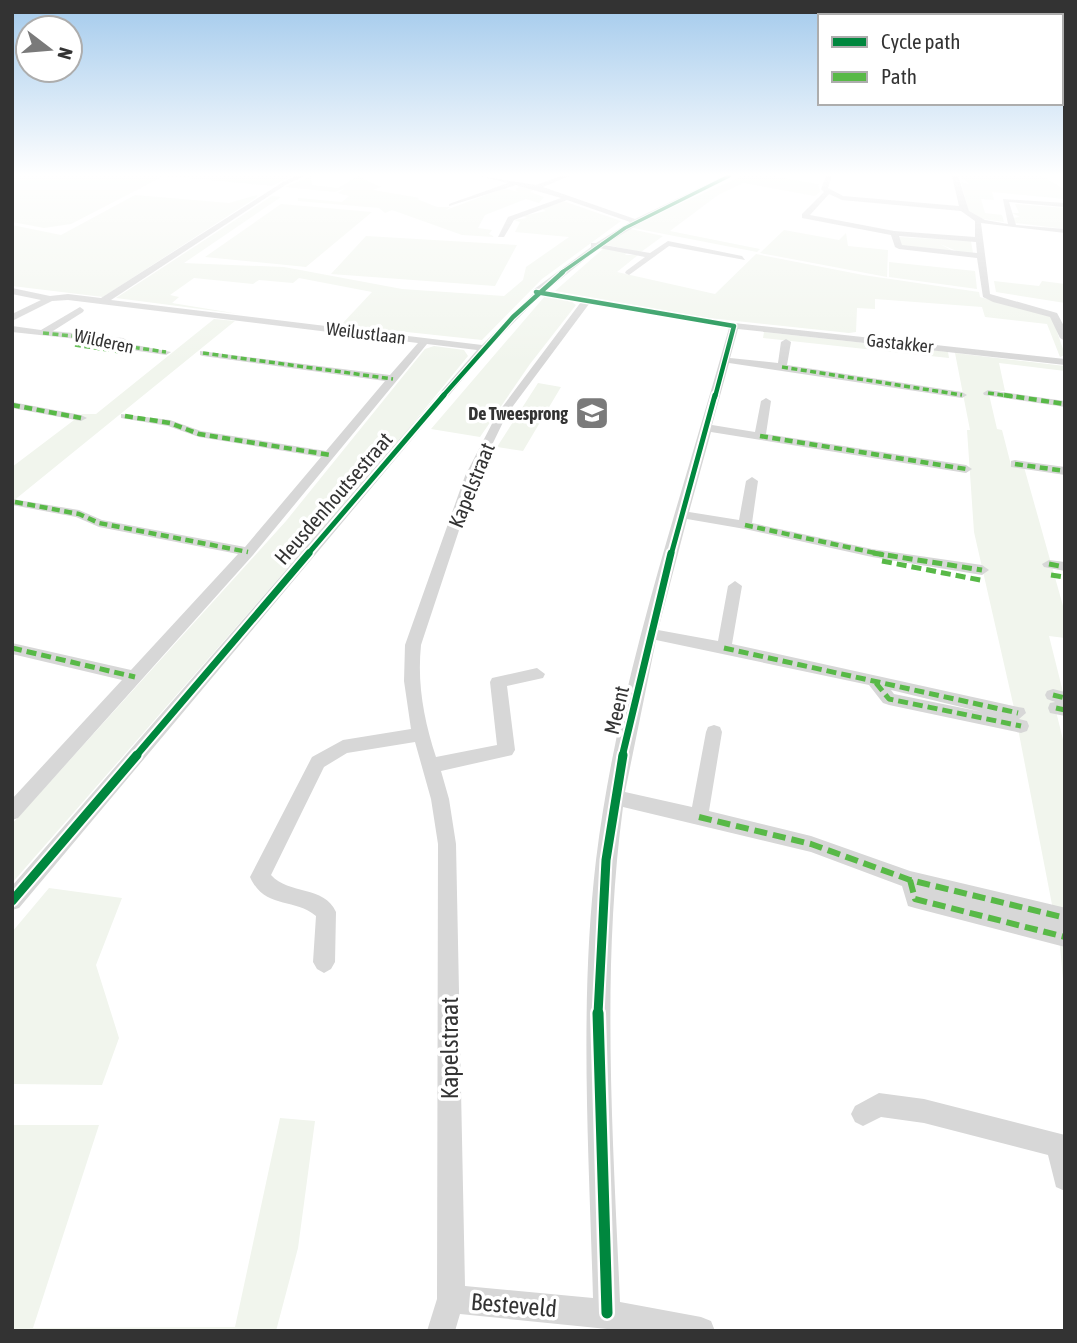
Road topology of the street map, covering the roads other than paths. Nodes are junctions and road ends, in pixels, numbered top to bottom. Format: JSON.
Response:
{"nodes":[{"id":1,"x":199,"y":239,"type":"edge"},
{"id":2,"x":605,"y":239,"type":"edge"},
{"id":3,"x":896,"y":239,"type":"edge"},
{"id":4,"x":962,"y":239,"type":"edge"},
{"id":5,"x":978,"y":240,"type":"joint"},
{"id":6,"x":594,"y":245,"type":"junction"},
{"id":7,"x":651,"y":256,"type":"junction"},
{"id":8,"x":981,"y":256,"type":"junction"},
{"id":9,"x":742,"y":258,"type":"dead end"},
{"id":10,"x":629,"y":273,"type":"dead end"},
{"id":11,"x":12,"y":291,"type":"edge"},
{"id":12,"x":536,"y":292,"type":"junction"},
{"id":13,"x":50,"y":299,"type":"junction"},
{"id":14,"x":103,"y":301,"type":"junction"},
{"id":15,"x":587,"y":301,"type":"junction"},
{"id":16,"x":80,"y":310,"type":"dead end"},
{"id":17,"x":12,"y":318,"type":"edge"},
{"id":18,"x":734,"y":326,"type":"junction"},
{"id":19,"x":12,"y":329,"type":"edge"},
{"id":20,"x":43,"y":333,"type":"junction"},
{"id":21,"x":1065,"y":338,"type":"edge"},
{"id":22,"x":425,"y":340,"type":"junction"},
{"id":23,"x":786,"y":342,"type":"dead end"},
{"id":24,"x":113,"y":348,"type":"junction"},
{"id":25,"x":484,"y":348,"type":"junction"},
{"id":26,"x":203,"y":353,"type":"dead end"},
{"id":27,"x":162,"y":354,"type":"dead end"},
{"id":28,"x":725,"y":359,"type":"junction"},
{"id":29,"x":1065,"y":362,"type":"edge"},
{"id":30,"x":782,"y":367,"type":"junction"},
{"id":31,"x":393,"y":379,"type":"junction"},
{"id":32,"x":987,"y":390,"type":"dead end"},
{"id":33,"x":963,"y":397,"type":"dead end"},
{"id":34,"x":766,"y":401,"type":"dead end"},
{"id":35,"x":1061,"y":403,"type":"edge"},
{"id":36,"x":12,"y":405,"type":"edge"},
{"id":37,"x":125,"y":416,"type":"dead end"},
{"id":38,"x":81,"y":418,"type":"dead end"},
{"id":39,"x":708,"y":428,"type":"junction"},
{"id":40,"x":760,"y":436,"type":"junction"},
{"id":41,"x":330,"y":455,"type":"junction"},
{"id":42,"x":1065,"y":471,"type":"edge"},
{"id":43,"x":967,"y":473,"type":"dead end"},
{"id":44,"x":1065,"y":478,"type":"edge"},
{"id":45,"x":752,"y":481,"type":"dead end"},
{"id":46,"x":15,"y":502,"type":"dead end"},
{"id":47,"x":684,"y":515,"type":"junction"},
{"id":48,"x":745,"y":525,"type":"junction"},
{"id":49,"x":248,"y":552,"type":"junction"},
{"id":50,"x":1065,"y":567,"type":"edge"},
{"id":51,"x":1055,"y":572,"type":"edge"},
{"id":52,"x":984,"y":576,"type":"dead end"},
{"id":53,"x":735,"y":586,"type":"dead end"},
{"id":54,"x":652,"y":634,"type":"junction"},
{"id":55,"x":12,"y":648,"type":"edge"},
{"id":56,"x":724,"y":648,"type":"junction"},
{"id":57,"x":537,"y":674,"type":"dead end"},
{"id":58,"x":135,"y":677,"type":"junction"},
{"id":59,"x":1019,"y":719,"type":"dead end"},
{"id":60,"x":714,"y":732,"type":"dead end"},
{"id":61,"x":418,"y":735,"type":"junction"},
{"id":62,"x":429,"y":766,"type":"junction"},
{"id":63,"x":615,"y":797,"type":"junction"},
{"id":64,"x":12,"y":812,"type":"edge"},
{"id":65,"x":699,"y":817,"type":"junction"},
{"id":66,"x":12,"y":901,"type":"edge"},
{"id":67,"x":1063,"y":927,"type":"edge"},
{"id":68,"x":324,"y":962,"type":"dead end"},
{"id":69,"x":863,"y":1114,"type":"dead end"},
{"id":70,"x":1062,"y":1146,"type":"edge"},
{"id":71,"x":1065,"y":1178,"type":"edge"},
{"id":72,"x":451,"y":1299,"type":"junction"},
{"id":73,"x":607,"y":1313,"type":"junction"},
{"id":74,"x":441,"y":1331,"type":"edge"},
{"id":75,"x":701,"y":1331,"type":"edge"}],
"edges":[{"from":1,"to":14,"type":"street"},
{"from":2,"to":6,"type":"street","name":"Heusdenhoutsestraat"},
{"from":3,"to":8,"type":"street"},
{"from":4,"to":5,"type":"street"},
{"from":5,"to":8,"type":"street"},
{"from":6,"to":7,"type":"street"},
{"from":6,"to":12,"type":"street","name":"Heusdenhoutsestraat"},
{"from":7,"to":9,"type":"street"},
{"from":7,"to":10,"type":"street"},
{"from":8,"to":21,"type":"street"},
{"from":11,"to":13,"type":"street","name":"Weilustlaan"},
{"from":12,"to":15,"type":"street"},
{"from":12,"to":25,"type":"street","name":"Heusdenhoutsestraat"},
{"from":13,"to":14,"type":"street","name":"Weilustlaan"},
{"from":13,"to":17,"type":"street"},
{"from":14,"to":22,"type":"street","name":"Weilustlaan"},
{"from":15,"to":18,"type":"street"},
{"from":15,"to":61,"type":"street","name":"Kapelstraat"},
{"from":16,"to":20,"type":"street","name":"Wilderen"},
{"from":18,"to":28,"type":"street","name":"Meent"},
{"from":18,"to":29,"type":"street","name":"Gastakker"},
{"from":19,"to":20,"type":"street","name":"Wilderen"},
{"from":20,"to":24,"type":"street"},
{"from":20,"to":24,"type":"street","name":"Wilderen"},
{"from":22,"to":25,"type":"street","name":"Weilustlaan"},
{"from":22,"to":31,"type":"street","name":"Heusdenhoutsestraat"},
{"from":23,"to":30,"type":"street"},
{"from":24,"to":27,"type":"street"},
{"from":25,"to":66,"type":"street","name":"Heusdenhoutsestraat"},
{"from":26,"to":31,"type":"street"},
{"from":28,"to":30,"type":"street"},
{"from":28,"to":39,"type":"street","name":"Meent"},
{"from":30,"to":33,"type":"street"},
{"from":31,"to":41,"type":"street","name":"Heusdenhoutsestraat"},
{"from":32,"to":35,"type":"street"},
{"from":34,"to":40,"type":"street"},
{"from":36,"to":38,"type":"street"},
{"from":37,"to":41,"type":"street","name":"Heusdenhoutsestraat"},
{"from":39,"to":40,"type":"street"},
{"from":39,"to":47,"type":"street","name":"Meent"},
{"from":40,"to":43,"type":"street"},
{"from":41,"to":49,"type":"street","name":"Heusdenhoutsestraat"},
{"from":42,"to":44,"type":"street"},
{"from":45,"to":48,"type":"street"},
{"from":46,"to":49,"type":"street","name":"Heusdenhoutsestraat"},
{"from":47,"to":48,"type":"street"},
{"from":47,"to":54,"type":"street","name":"Meent"},
{"from":48,"to":52,"type":"street"},
{"from":49,"to":58,"type":"street","name":"Heusdenhoutsestraat"},
{"from":50,"to":51,"type":"street"},
{"from":53,"to":56,"type":"street"},
{"from":54,"to":56,"type":"street"},
{"from":54,"to":63,"type":"street","name":"Meent"},
{"from":55,"to":58,"type":"street"},
{"from":56,"to":59,"type":"street"},
{"from":57,"to":62,"type":"street"},
{"from":58,"to":64,"type":"street","name":"Heusdenhoutsestraat"},
{"from":60,"to":65,"type":"street"},
{"from":61,"to":62,"type":"street","name":"Kapelstraat"},
{"from":61,"to":68,"type":"street"},
{"from":62,"to":72,"type":"street","name":"Kapelstraat"},
{"from":63,"to":65,"type":"street"},
{"from":63,"to":73,"type":"street","name":"Meent"},
{"from":65,"to":67,"type":"street"},
{"from":69,"to":70,"type":"street"},
{"from":70,"to":71,"type":"street"},
{"from":72,"to":73,"type":"street","name":"Besteveld"},
{"from":72,"to":74,"type":"street","name":"Kapelstraat"},
{"from":73,"to":75,"type":"street","name":"Besteveld"}]}
